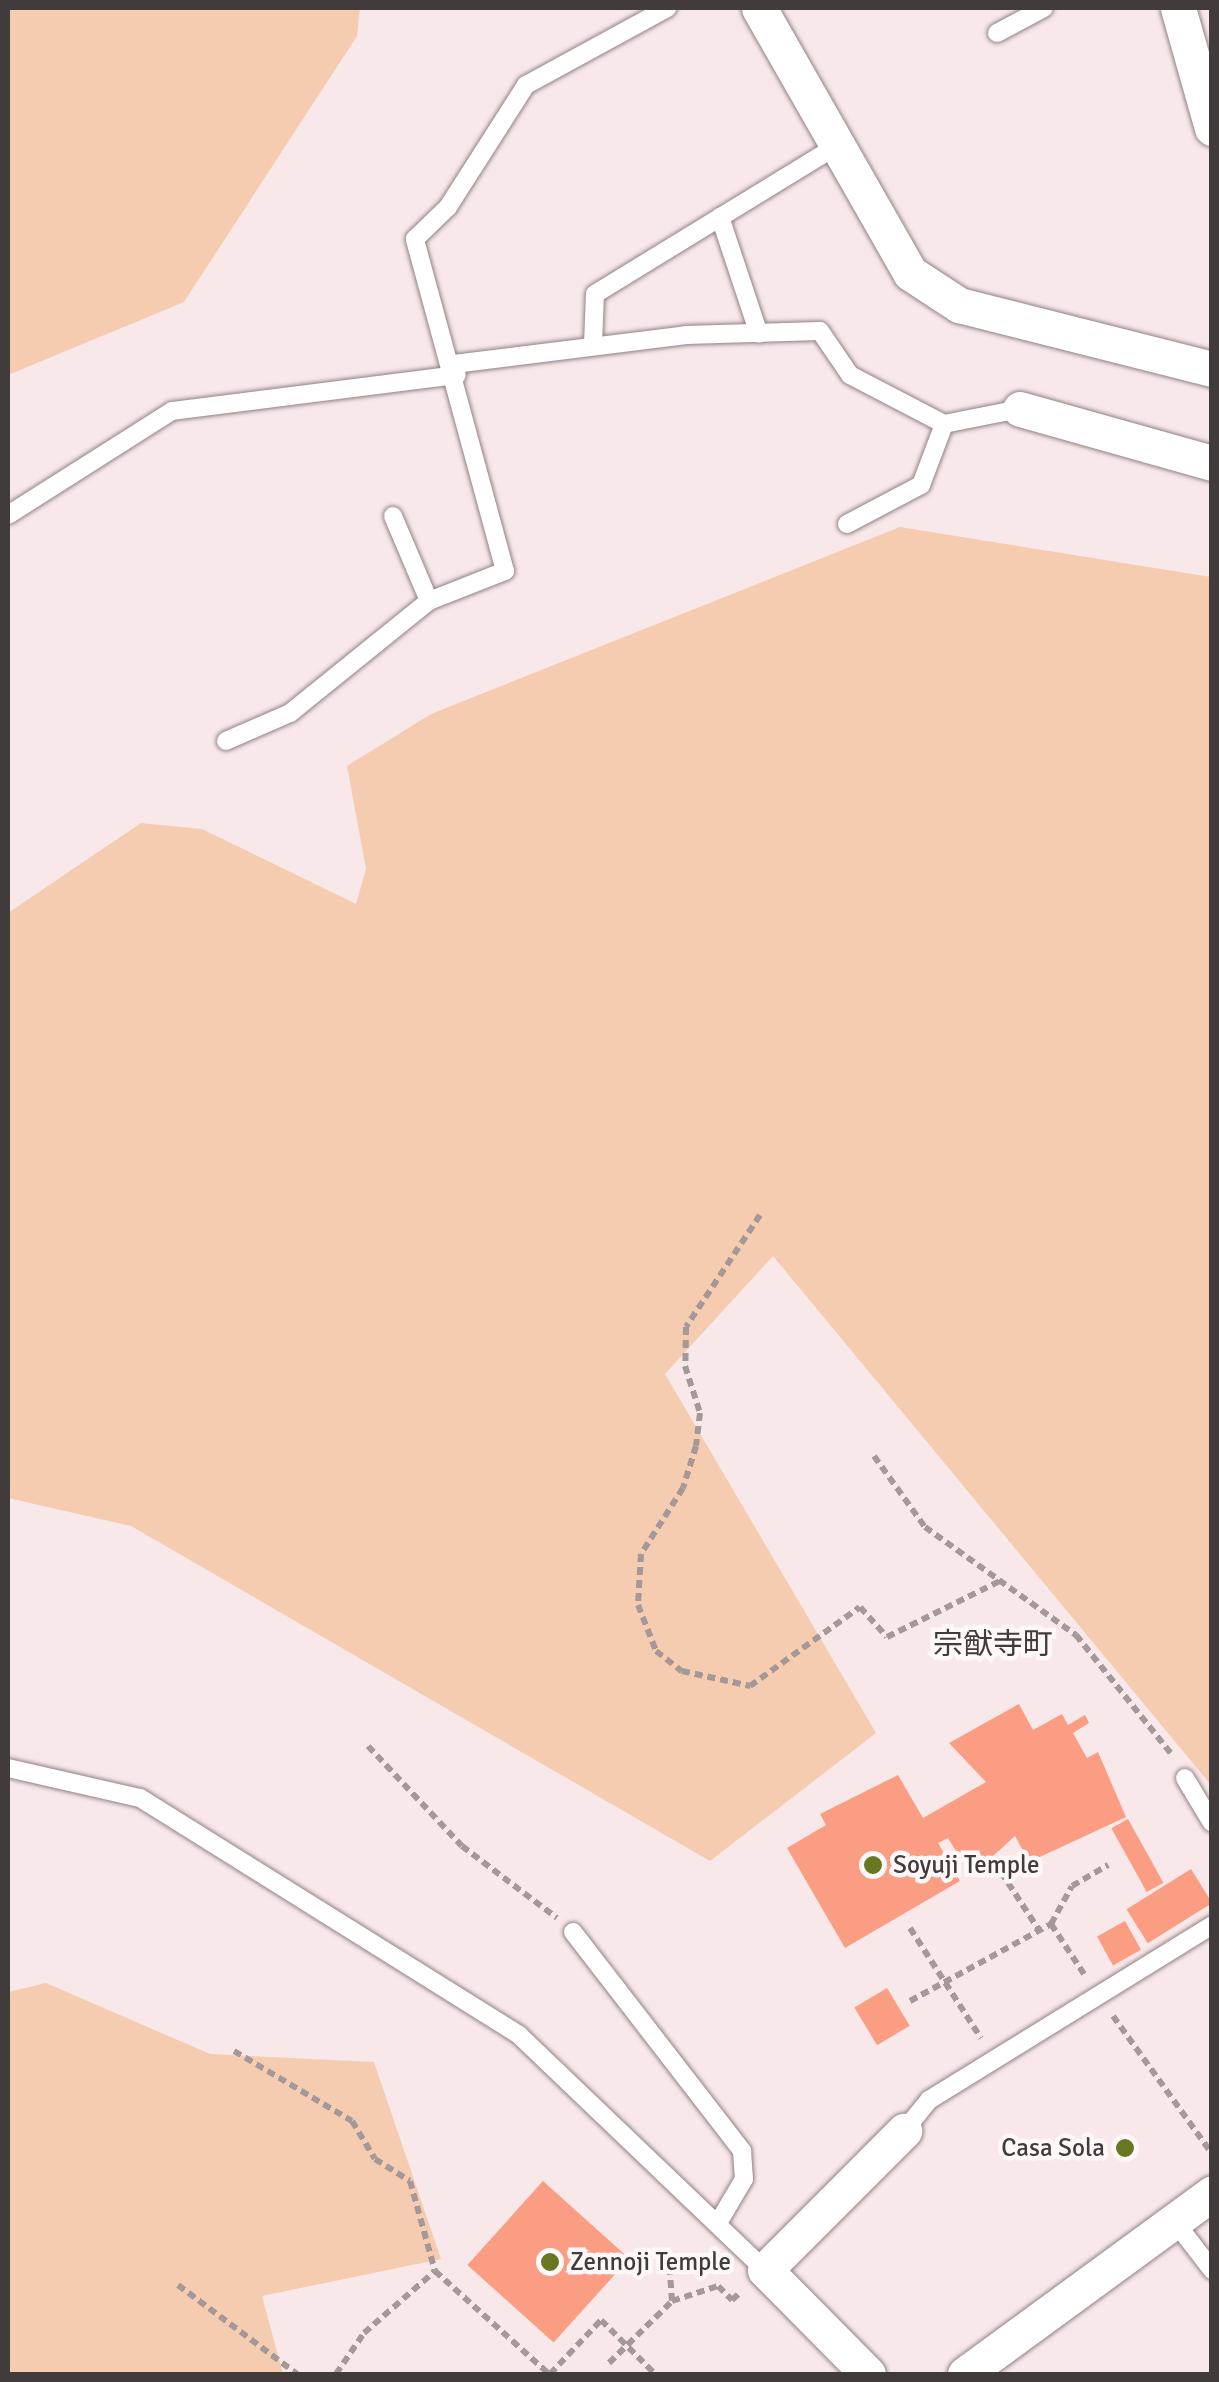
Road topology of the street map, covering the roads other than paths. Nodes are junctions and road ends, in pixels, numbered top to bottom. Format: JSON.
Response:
{"nodes":[{"id":1,"x":667,"y":8,"type":"edge"},
{"id":2,"x":759,"y":8,"type":"edge"},
{"id":3,"x":1044,"y":8,"type":"edge"},
{"id":4,"x":1178,"y":8,"type":"edge"},
{"id":5,"x":997,"y":33,"type":"dead end"},
{"id":6,"x":1212,"y":128,"type":"edge"},
{"id":7,"x":835,"y":147,"type":"junction"},
{"id":8,"x":720,"y":217,"type":"junction"},
{"id":9,"x":759,"y":334,"type":"junction"},
{"id":10,"x":593,"y":346,"type":"junction"},
{"id":11,"x":455,"y":369,"type":"junction"},
{"id":12,"x":1212,"y":369,"type":"edge"},
{"id":13,"x":1020,"y":409,"type":"joint"},
{"id":14,"x":944,"y":424,"type":"junction"},
{"id":15,"x":1212,"y":463,"type":"edge"},
{"id":16,"x":8,"y":514,"type":"edge"},
{"id":17,"x":393,"y":516,"type":"dead end"},
{"id":18,"x":847,"y":524,"type":"dead end"},
{"id":19,"x":430,"y":601,"type":"junction"},
{"id":20,"x":226,"y":741,"type":"dead end"},
{"id":21,"x":8,"y":1768,"type":"edge"},
{"id":22,"x":1185,"y":1778,"type":"dead end"},
{"id":23,"x":1212,"y":1822,"type":"edge"},
{"id":24,"x":1212,"y":1925,"type":"edge"},
{"id":25,"x":573,"y":1932,"type":"road end"},
{"id":26,"x":904,"y":2131,"type":"joint"},
{"id":27,"x":1212,"y":2193,"type":"edge"},
{"id":28,"x":1172,"y":2217,"type":"junction"},
{"id":29,"x":718,"y":2223,"type":"junction"},
{"id":30,"x":765,"y":2270,"type":"junction"},
{"id":31,"x":1212,"y":2270,"type":"edge"},
{"id":32,"x":978,"y":2370,"type":"edge"},
{"id":33,"x":868,"y":2374,"type":"edge"}],
"edges":[{"from":1,"to":11,"type":"lane"},
{"from":2,"to":7,"type":"street"},
{"from":3,"to":5,"type":"lane"},
{"from":4,"to":6,"type":"street"},
{"from":7,"to":8,"type":"lane"},
{"from":7,"to":12,"type":"street"},
{"from":8,"to":9,"type":"lane"},
{"from":8,"to":10,"type":"lane"},
{"from":9,"to":10,"type":"lane"},
{"from":9,"to":14,"type":"lane"},
{"from":10,"to":11,"type":"lane"},
{"from":11,"to":16,"type":"lane"},
{"from":11,"to":19,"type":"lane"},
{"from":13,"to":14,"type":"lane"},
{"from":13,"to":15,"type":"street"},
{"from":14,"to":18,"type":"lane"},
{"from":17,"to":19,"type":"lane"},
{"from":19,"to":20,"type":"lane"},
{"from":21,"to":29,"type":"lane"},
{"from":22,"to":23,"type":"lane"},
{"from":24,"to":26,"type":"lane"},
{"from":25,"to":29,"type":"lane"},
{"from":26,"to":30,"type":"street"},
{"from":27,"to":28,"type":"street"},
{"from":28,"to":31,"type":"lane"},
{"from":28,"to":32,"type":"street"},
{"from":29,"to":30,"type":"lane"},
{"from":30,"to":33,"type":"street"}]}
